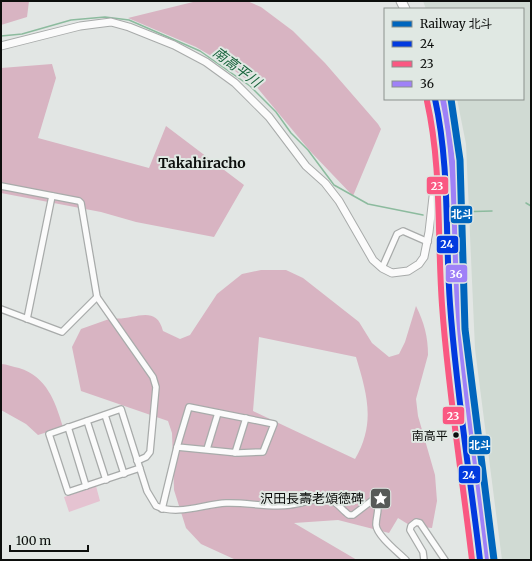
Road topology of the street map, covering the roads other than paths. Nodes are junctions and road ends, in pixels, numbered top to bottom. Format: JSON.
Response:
{"nodes":[{"id":1,"x":1,"y":46,"type":"edge"},
{"id":2,"x":435,"y":100,"type":"edge"},
{"id":3,"x":447,"y":175,"type":"junction"},
{"id":4,"x":1,"y":187,"type":"edge"},
{"id":5,"x":52,"y":196,"type":"junction"},
{"id":6,"x":428,"y":242,"type":"junction"},
{"id":7,"x":382,"y":268,"type":"junction"},
{"id":8,"x":97,"y":297,"type":"junction"},
{"id":9,"x":1,"y":309,"type":"edge"},
{"id":10,"x":27,"y":319,"type":"junction"},
{"id":11,"x":218,"y":413,"type":"junction"},
{"id":12,"x":106,"y":415,"type":"junction"},
{"id":13,"x":246,"y":418,"type":"junction"},
{"id":14,"x":87,"y":421,"type":"junction"},
{"id":15,"x":68,"y":427,"type":"junction"},
{"id":16,"x":177,"y":447,"type":"junction"},
{"id":17,"x":207,"y":449,"type":"junction"},
{"id":18,"x":235,"y":453,"type":"junction"},
{"id":19,"x":137,"y":461,"type":"junction"},
{"id":20,"x":140,"y":468,"type":"junction"},
{"id":21,"x":124,"y":474,"type":"junction"},
{"id":22,"x":106,"y":480,"type":"junction"},
{"id":23,"x":86,"y":486,"type":"junction"},
{"id":24,"x":162,"y":509,"type":"junction"},
{"id":25,"x":406,"y":560,"type":"edge"},
{"id":26,"x":424,"y":560,"type":"edge"},
{"id":27,"x":445,"y":560,"type":"edge"},
{"id":28,"x":480,"y":560,"type":"edge"}],
"edges":[{"from":1,"to":7,"type":"street"},
{"from":2,"to":3,"type":"highway"},
{"from":3,"to":6,"type":"street"},
{"from":3,"to":28,"type":"highway"},
{"from":4,"to":5,"type":"street"},
{"from":5,"to":8,"type":"street"},
{"from":5,"to":10,"type":"street"},
{"from":6,"to":7,"type":"street"},
{"from":6,"to":7,"type":"street"},
{"from":8,"to":10,"type":"street"},
{"from":8,"to":19,"type":"street"},
{"from":9,"to":10,"type":"street"},
{"from":11,"to":13,"type":"street"},
{"from":11,"to":16,"type":"street"},
{"from":11,"to":17,"type":"street"},
{"from":12,"to":14,"type":"street"},
{"from":12,"to":19,"type":"street"},
{"from":12,"to":21,"type":"street"},
{"from":13,"to":18,"type":"street"},
{"from":13,"to":18,"type":"street"},
{"from":14,"to":15,"type":"street"},
{"from":14,"to":22,"type":"street"},
{"from":15,"to":23,"type":"street"},
{"from":15,"to":23,"type":"street"},
{"from":16,"to":17,"type":"street"},
{"from":16,"to":24,"type":"street"},
{"from":17,"to":18,"type":"street"},
{"from":19,"to":20,"type":"street"},
{"from":20,"to":21,"type":"street"},
{"from":20,"to":24,"type":"street"},
{"from":21,"to":22,"type":"street"},
{"from":22,"to":23,"type":"street"},
{"from":24,"to":25,"type":"street"},
{"from":26,"to":27,"type":"street"}]}
